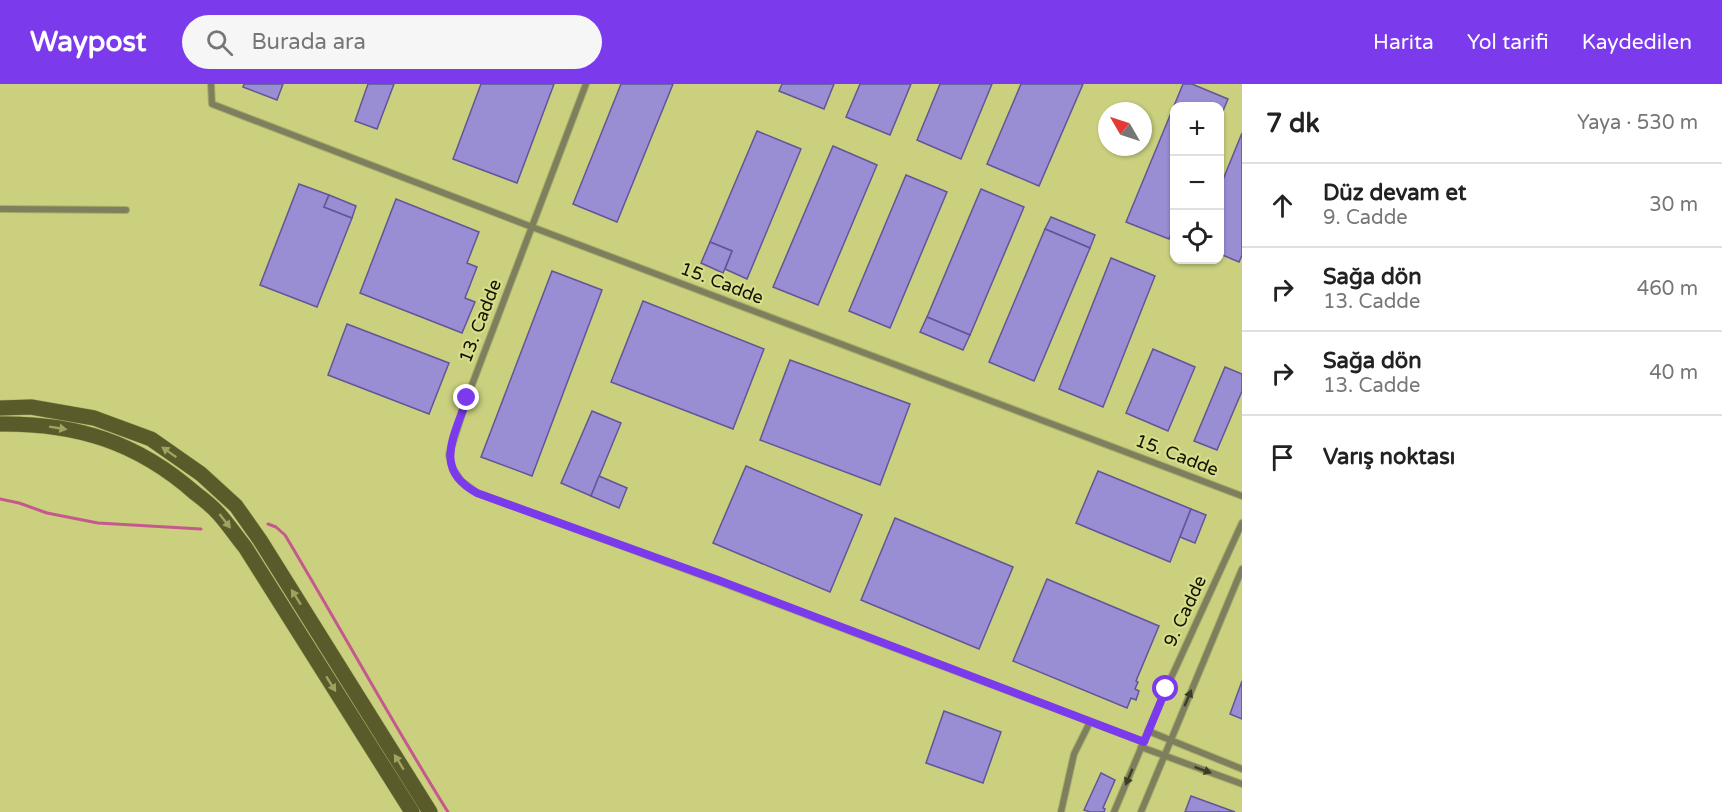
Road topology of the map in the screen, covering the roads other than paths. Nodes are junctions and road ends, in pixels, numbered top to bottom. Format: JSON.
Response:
{"nodes":[{"id":1,"x":211,"y":84,"type":"edge"},
{"id":2,"x":586,"y":84,"type":"edge"},
{"id":3,"x":0,"y":208,"type":"edge"},
{"id":4,"x":126,"y":210,"type":"dead end"},
{"id":5,"x":532,"y":228,"type":"junction"},
{"id":6,"x":0,"y":408,"type":"edge"},
{"id":7,"x":0,"y":424,"type":"edge"},
{"id":8,"x":1242,"y":496,"type":"edge"},
{"id":9,"x":1242,"y":523,"type":"edge"},
{"id":10,"x":1242,"y":569,"type":"edge"},
{"id":11,"x":1090,"y":722,"type":"junction"},
{"id":12,"x":1148,"y":731,"type":"junction"},
{"id":13,"x":1171,"y":740,"type":"junction"},
{"id":14,"x":1142,"y":745,"type":"junction"},
{"id":15,"x":1164,"y":756,"type":"junction"},
{"id":16,"x":1242,"y":769,"type":"edge"},
{"id":17,"x":1242,"y":784,"type":"edge"},
{"id":18,"x":412,"y":812,"type":"edge"},
{"id":19,"x":430,"y":812,"type":"edge"},
{"id":20,"x":1061,"y":812,"type":"edge"},
{"id":21,"x":1114,"y":812,"type":"edge"},
{"id":22,"x":1141,"y":812,"type":"edge"}],
"edges":[{"from":1,"to":5,"type":"lane","name":"15. Cadde"},
{"from":2,"to":5,"type":"lane"},
{"from":3,"to":4,"type":"lane"},
{"from":5,"to":8,"type":"lane","name":"15. Cadde"},
{"from":5,"to":11,"type":"lane","name":"13. Cadde"},
{"from":19,"to":6,"type":"street","one_way":true},
{"from":7,"to":18,"type":"street","one_way":true},
{"from":9,"to":12,"type":"lane","name":"9. Cadde"},
{"from":13,"to":10,"type":"lane","name":"9. Cadde","one_way":true},
{"from":11,"to":14,"type":"lane","name":"13. Cadde"},
{"from":11,"to":20,"type":"lane"},
{"from":12,"to":13,"type":"lane"},
{"from":12,"to":14,"type":"lane","name":"9. Cadde"},
{"from":13,"to":15,"type":"lane","name":"9. Cadde"},
{"from":13,"to":16,"type":"lane"},
{"from":14,"to":15,"type":"lane","name":"13. Cadde"},
{"from":14,"to":21,"type":"lane","name":"9. Cadde","one_way":true},
{"from":15,"to":17,"type":"lane","one_way":true},
{"from":15,"to":22,"type":"lane","name":"9. Cadde"}]}
